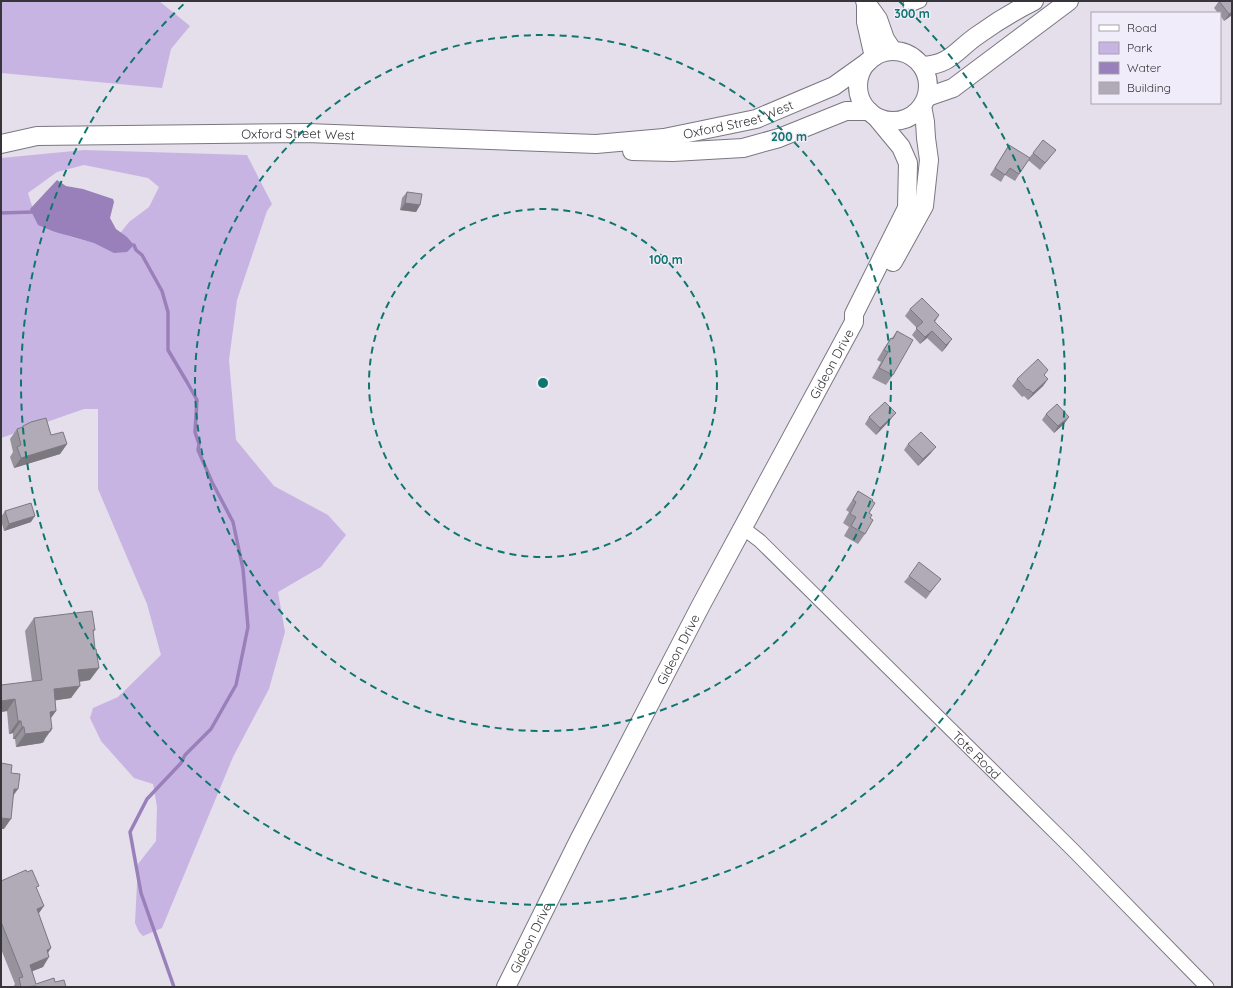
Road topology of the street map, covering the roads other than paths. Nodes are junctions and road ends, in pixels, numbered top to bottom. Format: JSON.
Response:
{"nodes":[{"id":1,"x":1034,"y":1,"type":"edge"},
{"id":2,"x":1069,"y":1,"type":"edge"},
{"id":3,"x":865,"y":3,"type":"edge"},
{"id":4,"x":893,"y":51,"type":"junction"},
{"id":5,"x":872,"y":59,"type":"junction"},
{"id":6,"x":922,"y":66,"type":"junction"},
{"id":7,"x":925,"y":102,"type":"junction"},
{"id":8,"x":873,"y":114,"type":"junction"},
{"id":9,"x":1,"y":144,"type":"edge"},
{"id":10,"x":596,"y":144,"type":"junction"},
{"id":11,"x":854,"y":314,"type":"junction"},
{"id":12,"x":742,"y":528,"type":"junction"},
{"id":13,"x":506,"y":987,"type":"edge"},
{"id":14,"x":1207,"y":987,"type":"edge"}],
"edges":[{"from":1,"to":6,"type":"main road"},
{"from":2,"to":7,"type":"main road"},
{"from":3,"to":4,"type":"main road"},
{"from":3,"to":5,"type":"main road"},
{"from":4,"to":5,"type":"main road"},
{"from":4,"to":6,"type":"main road"},
{"from":5,"to":8,"type":"main road"},
{"from":5,"to":10,"type":"main road","name":"Oxford Street West"},
{"from":6,"to":7,"type":"main road"},
{"from":7,"to":8,"type":"main road"},
{"from":7,"to":11,"type":"main road","name":"Gideon Drive"},
{"from":8,"to":10,"type":"main road","name":"Oxford Street West"},
{"from":8,"to":11,"type":"main road","name":"Gideon Drive"},
{"from":9,"to":10,"type":"main road","name":"Oxford Street West"},
{"from":11,"to":12,"type":"main road","name":"Gideon Drive"},
{"from":12,"to":13,"type":"main road","name":"Gideon Drive"},
{"from":12,"to":14,"type":"street","name":"Tote Road"}]}
